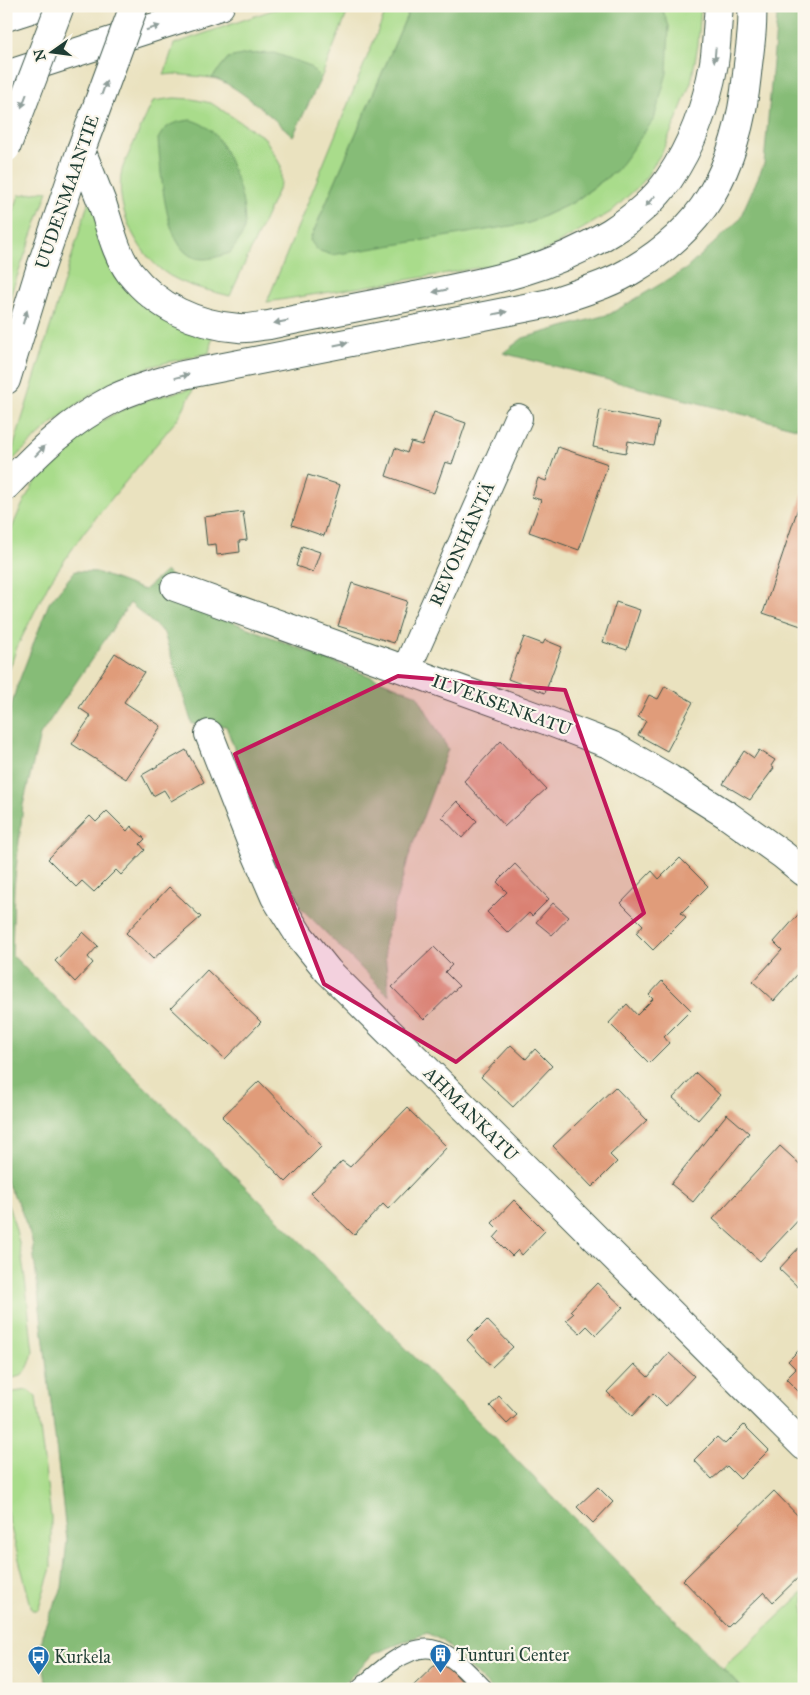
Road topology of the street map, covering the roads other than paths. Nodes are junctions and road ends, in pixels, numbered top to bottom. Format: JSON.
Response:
{"nodes":[{"id":1,"x":40,"y":6,"type":"edge"},
{"id":2,"x":60,"y":6,"type":"edge"},
{"id":3,"x":134,"y":6,"type":"edge"},
{"id":4,"x":220,"y":6,"type":"edge"},
{"id":5,"x":719,"y":6,"type":"edge"},
{"id":6,"x":753,"y":8,"type":"edge"},
{"id":7,"x":6,"y":17,"type":"edge"},
{"id":8,"x":6,"y":75,"type":"edge"},
{"id":9,"x":6,"y":148,"type":"edge"},
{"id":10,"x":81,"y":150,"type":"junction"},
{"id":11,"x":6,"y":380,"type":"edge"},
{"id":12,"x":518,"y":418,"type":"dead end"},
{"id":13,"x":6,"y":486,"type":"edge"},
{"id":14,"x":175,"y":587,"type":"dead end"},
{"id":15,"x":406,"y":670,"type":"junction"},
{"id":16,"x":209,"y":734,"type":"dead end"},
{"id":17,"x":804,"y":872,"type":"edge"},
{"id":18,"x":804,"y":1446,"type":"edge"},
{"id":19,"x":360,"y":1689,"type":"edge"},
{"id":20,"x":484,"y":1689,"type":"edge"}],
"edges":[{"from":1,"to":7,"type":"main road"},
{"from":2,"to":9,"type":"main road","one_way":true,"bridge":true},
{"from":10,"to":3,"type":"main road","name":"UUDENMAANTIE","one_way":true,"bridge":true},
{"from":8,"to":4,"type":"main road","one_way":true},
{"from":5,"to":10,"type":"main road","one_way":true},
{"from":13,"to":6,"type":"main road","one_way":true},
{"from":11,"to":10,"type":"main road","name":"UUDENMAANTIE","one_way":true},
{"from":12,"to":15,"type":"main road","name":"REVONHÄNTÄ"},
{"from":14,"to":15,"type":"main road","name":"ILVEKSENKATU"},
{"from":15,"to":17,"type":"main road","name":"ILVEKSENKATU"},
{"from":16,"to":18,"type":"main road","name":"AHMANKATU"},
{"from":19,"to":20,"type":"lane"}]}
